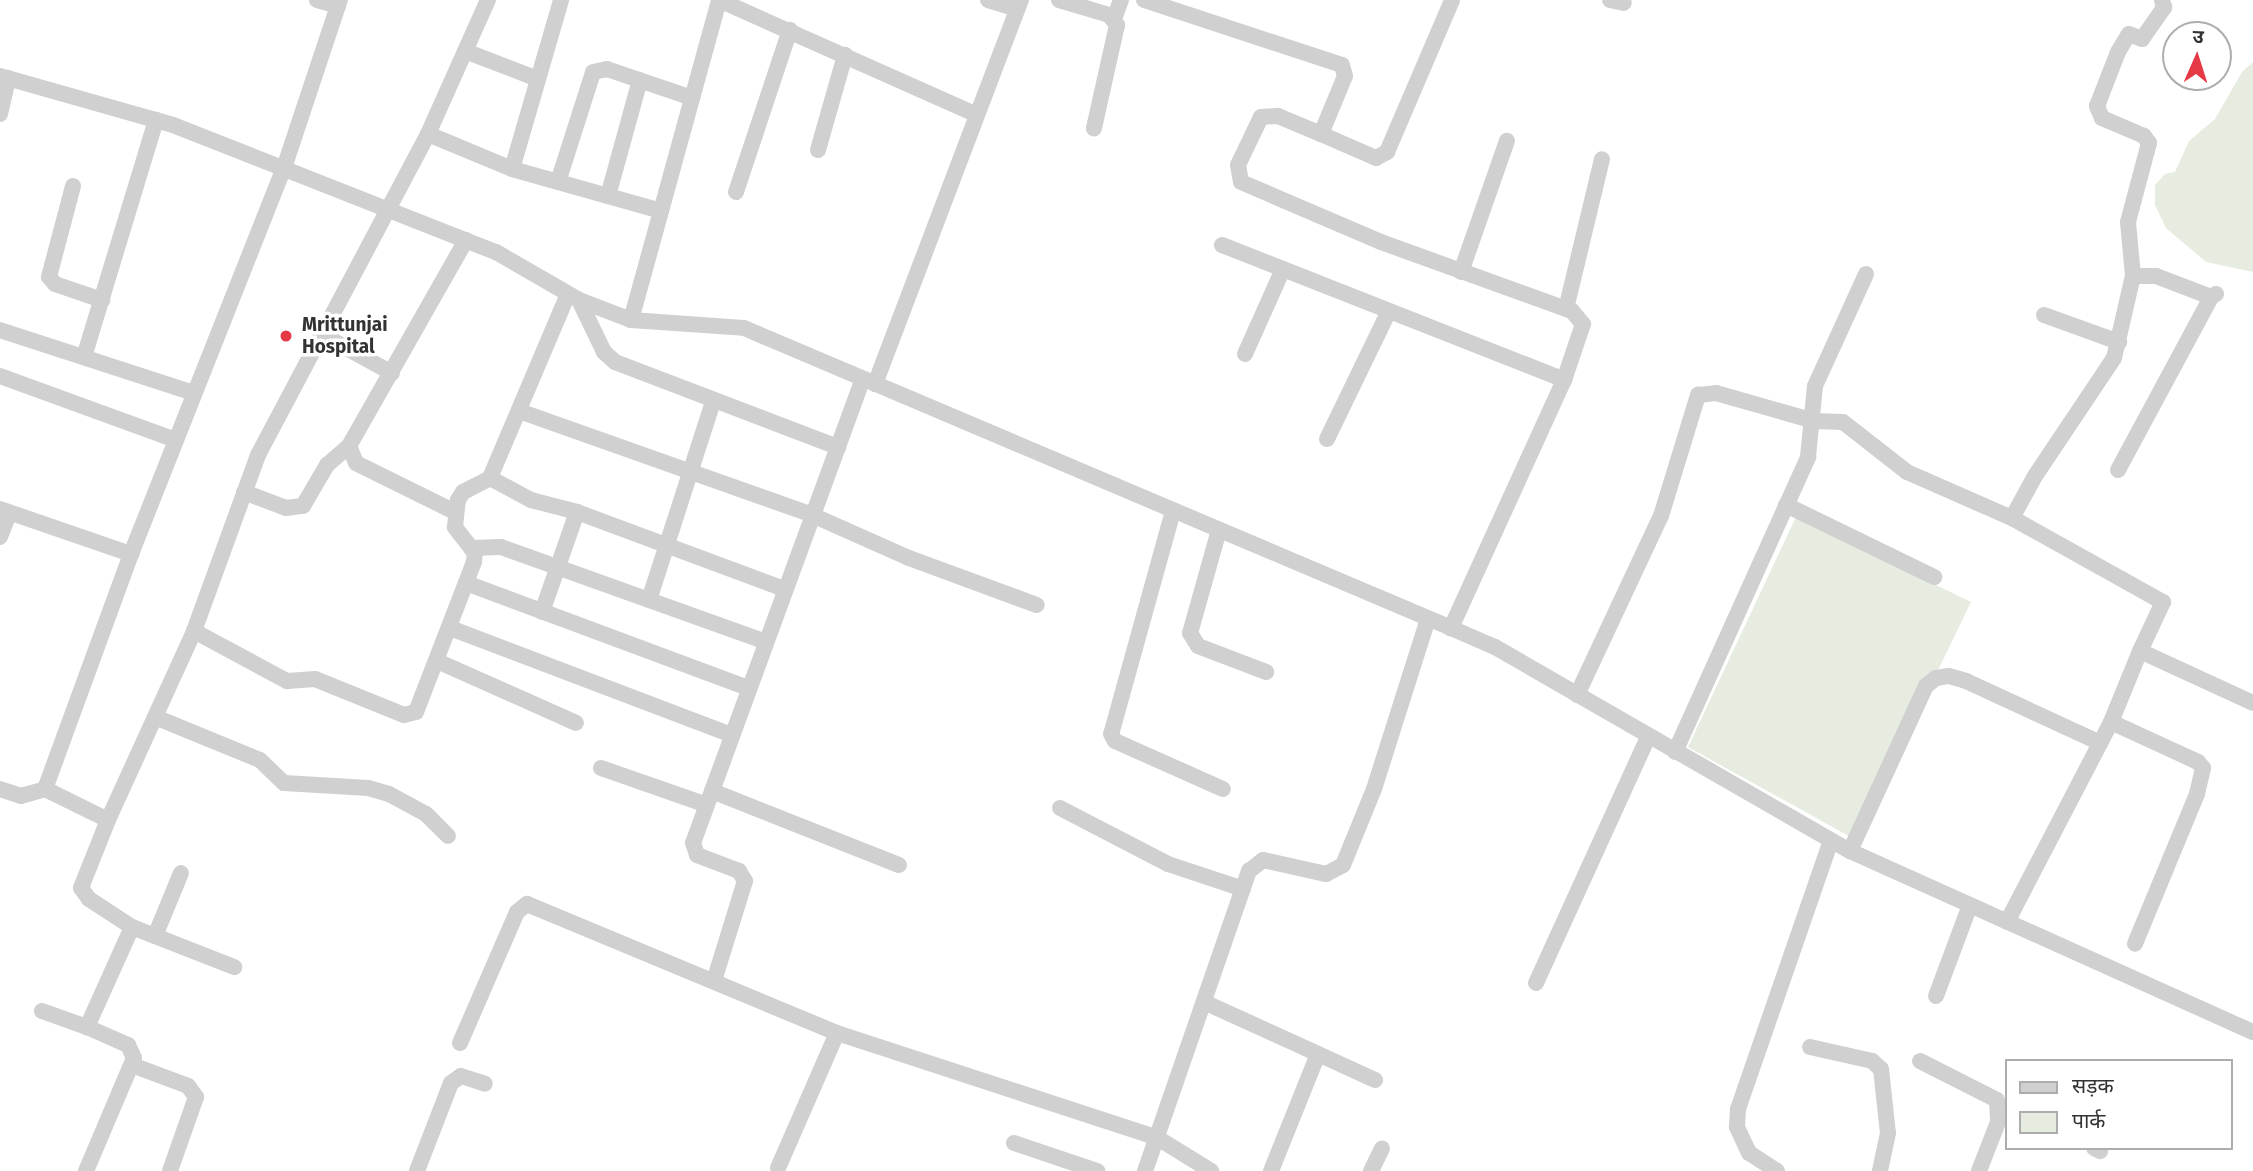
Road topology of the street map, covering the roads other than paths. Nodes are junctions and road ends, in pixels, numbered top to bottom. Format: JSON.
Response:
{"nodes":[{"id":1,"x":317,"y":0,"type":"edge"},
{"id":2,"x":488,"y":0,"type":"edge"},
{"id":3,"x":561,"y":0,"type":"edge"},
{"id":4,"x":719,"y":0,"type":"edge"},
{"id":5,"x":988,"y":0,"type":"edge"},
{"id":6,"x":1059,"y":0,"type":"edge"},
{"id":7,"x":1121,"y":0,"type":"edge"},
{"id":8,"x":1144,"y":0,"type":"edge"},
{"id":9,"x":1452,"y":0,"type":"edge"},
{"id":10,"x":2162,"y":0,"type":"edge"},
{"id":11,"x":339,"y":3,"type":"edge"},
{"id":12,"x":739,"y":4,"type":"edge"},
{"id":13,"x":1019,"y":5,"type":"edge"},
{"id":14,"x":1114,"y":19,"type":"junction"},
{"id":15,"x":790,"y":30,"type":"junction"},
{"id":16,"x":465,"y":51,"type":"junction"},
{"id":17,"x":845,"y":55,"type":"junction"},
{"id":18,"x":4,"y":77,"type":"edge"},
{"id":19,"x":538,"y":79,"type":"junction"},
{"id":20,"x":640,"y":80,"type":"junction"},
{"id":21,"x":692,"y":98,"type":"junction"},
{"id":22,"x":0,"y":114,"type":"edge"},
{"id":23,"x":977,"y":115,"type":"junction"},
{"id":24,"x":156,"y":120,"type":"junction"},
{"id":25,"x":1094,"y":128,"type":"dead end"},
{"id":26,"x":428,"y":134,"type":"junction"},
{"id":27,"x":1321,"y":134,"type":"junction"},
{"id":28,"x":1507,"y":141,"type":"dead end"},
{"id":29,"x":818,"y":150,"type":"dead end"},
{"id":30,"x":1602,"y":159,"type":"dead end"},
{"id":31,"x":284,"y":168,"type":"junction"},
{"id":32,"x":512,"y":169,"type":"junction"},
{"id":33,"x":558,"y":182,"type":"junction"},
{"id":34,"x":73,"y":186,"type":"dead end"},
{"id":35,"x":736,"y":192,"type":"dead end"},
{"id":36,"x":608,"y":196,"type":"junction"},
{"id":37,"x":386,"y":209,"type":"junction"},
{"id":38,"x":661,"y":211,"type":"junction"},
{"id":39,"x":466,"y":240,"type":"junction"},
{"id":40,"x":1222,"y":245,"type":"dead end"},
{"id":41,"x":1283,"y":269,"type":"junction"},
{"id":42,"x":1461,"y":272,"type":"junction"},
{"id":43,"x":1866,"y":274,"type":"dead end"},
{"id":44,"x":2133,"y":276,"type":"junction"},
{"id":45,"x":573,"y":297,"type":"junction"},
{"id":46,"x":102,"y":300,"type":"junction"},
{"id":47,"x":1566,"y":309,"type":"junction"},
{"id":48,"x":1389,"y":311,"type":"junction"},
{"id":49,"x":2043,"y":315,"type":"dead end"},
{"id":50,"x":631,"y":320,"type":"junction"},
{"id":51,"x":0,"y":330,"type":"edge"},
{"id":52,"x":321,"y":334,"type":"junction"},
{"id":53,"x":2119,"y":342,"type":"junction"},
{"id":54,"x":1245,"y":354,"type":"dead end"},
{"id":55,"x":84,"y":357,"type":"junction"},
{"id":56,"x":392,"y":373,"type":"junction"},
{"id":57,"x":0,"y":376,"type":"edge"},
{"id":58,"x":1564,"y":380,"type":"junction"},
{"id":59,"x":869,"y":382,"type":"junction"},
{"id":60,"x":194,"y":393,"type":"junction"},
{"id":61,"x":713,"y":402,"type":"junction"},
{"id":62,"x":519,"y":411,"type":"junction"},
{"id":63,"x":1814,"y":421,"type":"junction"},
{"id":64,"x":176,"y":439,"type":"junction"},
{"id":65,"x":1326,"y":439,"type":"dead end"},
{"id":66,"x":349,"y":446,"type":"junction"},
{"id":67,"x":838,"y":447,"type":"junction"},
{"id":68,"x":2118,"y":470,"type":"dead end"},
{"id":69,"x":690,"y":472,"type":"junction"},
{"id":70,"x":490,"y":478,"type":"junction"},
{"id":71,"x":244,"y":492,"type":"junction"},
{"id":72,"x":1786,"y":505,"type":"junction"},
{"id":73,"x":5,"y":511,"type":"edge"},
{"id":74,"x":1173,"y":511,"type":"junction"},
{"id":75,"x":455,"y":512,"type":"junction"},
{"id":76,"x":577,"y":512,"type":"junction"},
{"id":77,"x":812,"y":515,"type":"junction"},
{"id":78,"x":2012,"y":518,"type":"junction"},
{"id":79,"x":1219,"y":530,"type":"junction"},
{"id":80,"x":0,"y":537,"type":"edge"},
{"id":81,"x":667,"y":545,"type":"junction"},
{"id":82,"x":471,"y":548,"type":"junction"},
{"id":83,"x":131,"y":554,"type":"junction"},
{"id":84,"x":558,"y":567,"type":"junction"},
{"id":85,"x":1934,"y":578,"type":"dead end"},
{"id":86,"x":466,"y":583,"type":"junction"},
{"id":87,"x":784,"y":589,"type":"junction"},
{"id":88,"x":649,"y":600,"type":"junction"},
{"id":89,"x":1037,"y":605,"type":"dead end"},
{"id":90,"x":542,"y":612,"type":"junction"},
{"id":91,"x":1428,"y":619,"type":"junction"},
{"id":92,"x":450,"y":628,"type":"junction"},
{"id":93,"x":1451,"y":628,"type":"junction"},
{"id":94,"x":194,"y":631,"type":"junction"},
{"id":95,"x":764,"y":641,"type":"junction"},
{"id":96,"x":2140,"y":651,"type":"junction"},
{"id":97,"x":437,"y":661,"type":"junction"},
{"id":98,"x":1266,"y":672,"type":"dead end"},
{"id":99,"x":748,"y":688,"type":"junction"},
{"id":100,"x":1577,"y":695,"type":"junction"},
{"id":101,"x":2253,"y":703,"type":"edge"},
{"id":102,"x":155,"y":717,"type":"junction"},
{"id":103,"x":2111,"y":722,"type":"junction"},
{"id":104,"x":576,"y":723,"type":"dead end"},
{"id":105,"x":731,"y":734,"type":"junction"},
{"id":106,"x":1648,"y":737,"type":"junction"},
{"id":107,"x":2100,"y":743,"type":"junction"},
{"id":108,"x":1675,"y":752,"type":"junction"},
{"id":109,"x":601,"y":768,"type":"dead end"},
{"id":110,"x":0,"y":789,"type":"edge"},
{"id":111,"x":44,"y":789,"type":"junction"},
{"id":112,"x":1223,"y":789,"type":"dead end"},
{"id":113,"x":709,"y":798,"type":"junction"},
{"id":114,"x":1060,"y":808,"type":"dead end"},
{"id":115,"x":108,"y":820,"type":"junction"},
{"id":116,"x":448,"y":836,"type":"dead end"},
{"id":117,"x":1831,"y":841,"type":"junction"},
{"id":118,"x":1850,"y":851,"type":"junction"},
{"id":119,"x":899,"y":865,"type":"dead end"},
{"id":120,"x":181,"y":873,"type":"dead end"},
{"id":121,"x":1243,"y":889,"type":"junction"},
{"id":122,"x":1970,"y":905,"type":"junction"},
{"id":123,"x":2007,"y":922,"type":"junction"},
{"id":124,"x":132,"y":927,"type":"junction"},
{"id":125,"x":155,"y":936,"type":"junction"},
{"id":126,"x":2135,"y":944,"type":"dead end"},
{"id":127,"x":234,"y":967,"type":"dead end"},
{"id":128,"x":714,"y":981,"type":"junction"},
{"id":129,"x":1536,"y":982,"type":"dead end"},
{"id":130,"x":1937,"y":996,"type":"dead end"},
{"id":131,"x":1204,"y":1002,"type":"junction"},
{"id":132,"x":42,"y":1011,"type":"dead end"},
{"id":133,"x":86,"y":1027,"type":"junction"},
{"id":134,"x":2253,"y":1032,"type":"edge"},
{"id":135,"x":837,"y":1033,"type":"junction"},
{"id":136,"x":460,"y":1043,"type":"dead end"},
{"id":137,"x":1810,"y":1047,"type":"dead end"},
{"id":138,"x":1318,"y":1054,"type":"junction"},
{"id":139,"x":1920,"y":1061,"type":"dead end"},
{"id":140,"x":132,"y":1065,"type":"junction"},
{"id":141,"x":1375,"y":1080,"type":"dead end"},
{"id":142,"x":485,"y":1084,"type":"dead end"},
{"id":143,"x":2003,"y":1107,"type":"edge"},
{"id":144,"x":1156,"y":1137,"type":"junction"},
{"id":145,"x":1014,"y":1143,"type":"dead end"},
{"id":146,"x":1382,"y":1148,"type":"dead end"},
{"id":147,"x":778,"y":1168,"type":"dead end"},
{"id":148,"x":86,"y":1171,"type":"edge"},
{"id":149,"x":170,"y":1171,"type":"edge"},
{"id":150,"x":417,"y":1171,"type":"edge"},
{"id":151,"x":1097,"y":1171,"type":"edge"},
{"id":152,"x":1144,"y":1171,"type":"edge"},
{"id":153,"x":1211,"y":1171,"type":"edge"},
{"id":154,"x":1271,"y":1171,"type":"edge"},
{"id":155,"x":1371,"y":1171,"type":"edge"},
{"id":156,"x":1777,"y":1171,"type":"edge"},
{"id":157,"x":1880,"y":1171,"type":"edge"},
{"id":158,"x":1979,"y":1171,"type":"edge"}],
"edges":[{"from":1,"to":11,"type":"street"},
{"from":2,"to":16,"type":"street"},
{"from":3,"to":19,"type":"street"},
{"from":4,"to":12,"type":"street"},
{"from":4,"to":21,"type":"street"},
{"from":5,"to":13,"type":"street"},
{"from":6,"to":14,"type":"street"},
{"from":7,"to":14,"type":"street"},
{"from":8,"to":27,"type":"street"},
{"from":9,"to":27,"type":"street"},
{"from":10,"to":44,"type":"street"},
{"from":11,"to":31,"type":"street"},
{"from":12,"to":15,"type":"street"},
{"from":13,"to":23,"type":"street"},
{"from":14,"to":25,"type":"street"},
{"from":15,"to":17,"type":"street"},
{"from":15,"to":35,"type":"street"},
{"from":16,"to":19,"type":"street"},
{"from":16,"to":26,"type":"street"},
{"from":17,"to":23,"type":"street"},
{"from":17,"to":29,"type":"street"},
{"from":18,"to":22,"type":"street"},
{"from":18,"to":24,"type":"street"},
{"from":19,"to":32,"type":"street"},
{"from":20,"to":21,"type":"street"},
{"from":20,"to":33,"type":"street"},
{"from":20,"to":36,"type":"street"},
{"from":21,"to":38,"type":"street"},
{"from":23,"to":59,"type":"street"},
{"from":24,"to":31,"type":"street"},
{"from":24,"to":46,"type":"street"},
{"from":26,"to":32,"type":"street"},
{"from":26,"to":37,"type":"street"},
{"from":27,"to":42,"type":"street"},
{"from":28,"to":42,"type":"street"},
{"from":30,"to":47,"type":"street"},
{"from":31,"to":37,"type":"street"},
{"from":31,"to":60,"type":"street"},
{"from":32,"to":33,"type":"street"},
{"from":33,"to":36,"type":"street"},
{"from":34,"to":46,"type":"street"},
{"from":36,"to":38,"type":"street"},
{"from":37,"to":39,"type":"street"},
{"from":37,"to":52,"type":"street"},
{"from":38,"to":50,"type":"street"},
{"from":39,"to":45,"type":"street"},
{"from":39,"to":56,"type":"street"},
{"from":40,"to":41,"type":"street"},
{"from":41,"to":48,"type":"street"},
{"from":41,"to":54,"type":"street"},
{"from":42,"to":47,"type":"street"},
{"from":43,"to":63,"type":"street"},
{"from":44,"to":53,"type":"street"},
{"from":44,"to":68,"type":"street"},
{"from":45,"to":50,"type":"street"},
{"from":45,"to":61,"type":"street"},
{"from":45,"to":62,"type":"street"},
{"from":46,"to":55,"type":"street"},
{"from":47,"to":58,"type":"street"},
{"from":48,"to":58,"type":"street"},
{"from":48,"to":65,"type":"street"},
{"from":49,"to":53,"type":"street"},
{"from":50,"to":59,"type":"street"},
{"from":51,"to":55,"type":"street"},
{"from":52,"to":56,"type":"street"},
{"from":52,"to":71,"type":"street"},
{"from":53,"to":78,"type":"street"},
{"from":55,"to":60,"type":"street"},
{"from":56,"to":66,"type":"street"},
{"from":57,"to":64,"type":"street"},
{"from":58,"to":93,"type":"street"},
{"from":59,"to":67,"type":"street"},
{"from":59,"to":74,"type":"street"},
{"from":60,"to":64,"type":"street"},
{"from":61,"to":67,"type":"street"},
{"from":61,"to":69,"type":"street"},
{"from":62,"to":69,"type":"street"},
{"from":62,"to":70,"type":"street"},
{"from":63,"to":72,"type":"street"},
{"from":63,"to":78,"type":"street"},
{"from":63,"to":100,"type":"street"},
{"from":64,"to":83,"type":"street"},
{"from":66,"to":71,"type":"street"},
{"from":66,"to":75,"type":"street"},
{"from":67,"to":77,"type":"street"},
{"from":69,"to":77,"type":"street"},
{"from":69,"to":81,"type":"street"},
{"from":70,"to":75,"type":"street"},
{"from":70,"to":76,"type":"street"},
{"from":71,"to":94,"type":"street"},
{"from":72,"to":85,"type":"street"},
{"from":72,"to":108,"type":"street"},
{"from":73,"to":80,"type":"street"},
{"from":73,"to":83,"type":"street"},
{"from":74,"to":79,"type":"street"},
{"from":74,"to":112,"type":"street"},
{"from":75,"to":82,"type":"street"},
{"from":76,"to":81,"type":"street"},
{"from":76,"to":84,"type":"street"},
{"from":77,"to":87,"type":"street"},
{"from":77,"to":89,"type":"street"},
{"from":78,"to":96,"type":"street"},
{"from":79,"to":91,"type":"street"},
{"from":79,"to":98,"type":"street"},
{"from":81,"to":87,"type":"street"},
{"from":81,"to":88,"type":"street"},
{"from":82,"to":84,"type":"street"},
{"from":82,"to":86,"type":"street"},
{"from":83,"to":111,"type":"street"},
{"from":84,"to":88,"type":"street"},
{"from":84,"to":90,"type":"street"},
{"from":86,"to":90,"type":"street"},
{"from":86,"to":92,"type":"street"},
{"from":87,"to":95,"type":"street"},
{"from":88,"to":95,"type":"street"},
{"from":90,"to":99,"type":"street"},
{"from":91,"to":93,"type":"street"},
{"from":91,"to":121,"type":"street"},
{"from":92,"to":97,"type":"street"},
{"from":92,"to":105,"type":"street"},
{"from":93,"to":100,"type":"street"},
{"from":94,"to":97,"type":"street"},
{"from":94,"to":102,"type":"street"},
{"from":95,"to":99,"type":"street"},
{"from":96,"to":101,"type":"street"},
{"from":96,"to":103,"type":"street"},
{"from":97,"to":104,"type":"street"},
{"from":99,"to":105,"type":"street"},
{"from":100,"to":106,"type":"street"},
{"from":102,"to":115,"type":"street"},
{"from":102,"to":116,"type":"street"},
{"from":103,"to":107,"type":"street"},
{"from":103,"to":126,"type":"street"},
{"from":105,"to":113,"type":"street"},
{"from":106,"to":108,"type":"street"},
{"from":106,"to":129,"type":"street"},
{"from":107,"to":118,"type":"street"},
{"from":107,"to":123,"type":"street"},
{"from":108,"to":117,"type":"street"},
{"from":109,"to":113,"type":"street"},
{"from":110,"to":111,"type":"street"},
{"from":111,"to":115,"type":"street"},
{"from":113,"to":119,"type":"street"},
{"from":113,"to":128,"type":"street"},
{"from":114,"to":121,"type":"street"},
{"from":115,"to":124,"type":"street"},
{"from":117,"to":118,"type":"street"},
{"from":117,"to":156,"type":"street"},
{"from":118,"to":122,"type":"street"},
{"from":120,"to":125,"type":"street"},
{"from":121,"to":131,"type":"street"},
{"from":122,"to":123,"type":"street"},
{"from":122,"to":130,"type":"street"},
{"from":123,"to":134,"type":"street"},
{"from":124,"to":125,"type":"street"},
{"from":124,"to":133,"type":"street"},
{"from":125,"to":127,"type":"street"},
{"from":128,"to":135,"type":"street"},
{"from":128,"to":136,"type":"street"},
{"from":131,"to":138,"type":"street"},
{"from":131,"to":144,"type":"street"},
{"from":132,"to":133,"type":"street"},
{"from":133,"to":140,"type":"street"},
{"from":135,"to":144,"type":"street"},
{"from":135,"to":147,"type":"street"},
{"from":137,"to":157,"type":"street"},
{"from":138,"to":141,"type":"street"},
{"from":138,"to":154,"type":"street"},
{"from":139,"to":143,"type":"street"},
{"from":140,"to":148,"type":"street"},
{"from":140,"to":149,"type":"street"},
{"from":142,"to":150,"type":"street"},
{"from":143,"to":158,"type":"street"},
{"from":144,"to":152,"type":"street"},
{"from":144,"to":153,"type":"street"},
{"from":145,"to":151,"type":"street"},
{"from":146,"to":155,"type":"street"}]}
